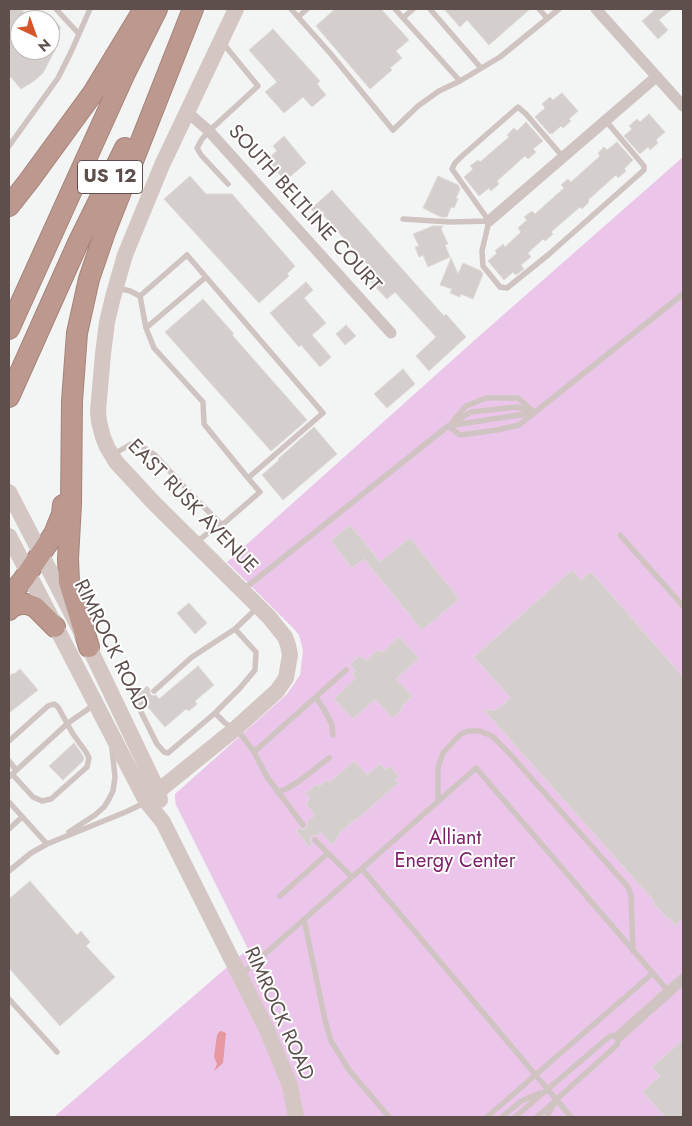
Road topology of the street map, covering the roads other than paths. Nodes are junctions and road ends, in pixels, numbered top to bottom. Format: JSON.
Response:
{"nodes":[{"id":1,"x":56,"y":9,"type":"edge"},
{"id":2,"x":90,"y":9,"type":"edge"},
{"id":3,"x":144,"y":9,"type":"edge"},
{"id":4,"x":157,"y":9,"type":"edge"},
{"id":5,"x":193,"y":9,"type":"edge"},
{"id":6,"x":236,"y":9,"type":"edge"},
{"id":7,"x":291,"y":9,"type":"edge"},
{"id":8,"x":307,"y":9,"type":"edge"},
{"id":9,"x":394,"y":9,"type":"edge"},
{"id":10,"x":413,"y":9,"type":"edge"},
{"id":11,"x":430,"y":9,"type":"edge"},
{"id":12,"x":539,"y":9,"type":"edge"},
{"id":13,"x":559,"y":9,"type":"edge"},
{"id":14,"x":603,"y":11,"type":"edge"},
{"id":15,"x":298,"y":17,"type":"junction"},
{"id":16,"x":403,"y":18,"type":"junction"},
{"id":17,"x":547,"y":18,"type":"junction"},
{"id":18,"x":79,"y":34,"type":"junction"},
{"id":19,"x":221,"y":40,"type":"junction"},
{"id":20,"x":481,"y":68,"type":"junction"},
{"id":21,"x":656,"y":77,"type":"junction"},
{"id":22,"x":460,"y":81,"type":"junction"},
{"id":23,"x":683,"y":106,"type":"edge"},
{"id":24,"x":187,"y":112,"type":"junction"},
{"id":25,"x":606,"y":121,"type":"junction"},
{"id":26,"x":209,"y":131,"type":"junction"},
{"id":27,"x":9,"y":146,"type":"edge"},
{"id":28,"x":563,"y":157,"type":"junction"},
{"id":29,"x":228,"y":184,"type":"dead end"},
{"id":30,"x":9,"y":206,"type":"edge"},
{"id":31,"x":403,"y":219,"type":"dead end"},
{"id":32,"x":489,"y":221,"type":"junction"},
{"id":33,"x":206,"y":277,"type":"junction"},
{"id":34,"x":115,"y":287,"type":"junction"},
{"id":35,"x":683,"y":294,"type":"edge"},
{"id":36,"x":140,"y":296,"type":"junction"},
{"id":37,"x":146,"y":328,"type":"junction"},
{"id":38,"x":9,"y":329,"type":"edge"},
{"id":39,"x":391,"y":333,"type":"dead end"},
{"id":40,"x":9,"y":397,"type":"edge"},
{"id":41,"x":534,"y":413,"type":"junction"},
{"id":42,"x":448,"y":426,"type":"junction"},
{"id":43,"x":112,"y":455,"type":"junction"},
{"id":44,"x":71,"y":464,"type":"junction"},
{"id":45,"x":248,"y":478,"type":"junction"},
{"id":46,"x":9,"y":492,"type":"edge"},
{"id":47,"x":222,"y":525,"type":"junction"},
{"id":48,"x":620,"y":535,"type":"dead end"},
{"id":49,"x":9,"y":536,"type":"edge"},
{"id":50,"x":195,"y":543,"type":"junction"},
{"id":51,"x":40,"y":554,"type":"junction"},
{"id":52,"x":28,"y":573,"type":"junction"},
{"id":53,"x":242,"y":590,"type":"junction"},
{"id":54,"x":9,"y":598,"type":"edge"},
{"id":55,"x":683,"y":606,"type":"edge"},
{"id":56,"x":259,"y":607,"type":"junction"},
{"id":57,"x":9,"y":610,"type":"edge"},
{"id":58,"x":55,"y":628,"type":"junction"},
{"id":59,"x":235,"y":629,"type":"junction"},
{"id":60,"x":89,"y":647,"type":"junction"},
{"id":61,"x":346,"y":670,"type":"dead end"},
{"id":62,"x":154,"y":691,"type":"dead end"},
{"id":63,"x":316,"y":697,"type":"junction"},
{"id":64,"x":142,"y":702,"type":"dead end"},
{"id":65,"x":96,"y":704,"type":"junction"},
{"id":66,"x":215,"y":712,"type":"junction"},
{"id":67,"x":68,"y":723,"type":"junction"},
{"id":68,"x":235,"y":729,"type":"junction"},
{"id":69,"x":333,"y":735,"type":"dead end"},
{"id":70,"x":112,"y":736,"type":"junction"},
{"id":71,"x":9,"y":740,"type":"edge"},
{"id":72,"x":254,"y":752,"type":"junction"},
{"id":73,"x":329,"y":758,"type":"dead end"},
{"id":74,"x":9,"y":761,"type":"edge"},
{"id":75,"x":12,"y":773,"type":"edge"},
{"id":76,"x":277,"y":792,"type":"junction"},
{"id":77,"x":152,"y":796,"type":"junction"},
{"id":78,"x":9,"y":802,"type":"edge"},
{"id":79,"x":438,"y":802,"type":"junction"},
{"id":80,"x":22,"y":817,"type":"junction"},
{"id":81,"x":303,"y":825,"type":"dead end"},
{"id":82,"x":10,"y":827,"type":"edge"},
{"id":83,"x":315,"y":840,"type":"dead end"},
{"id":84,"x":55,"y":841,"type":"junction"},
{"id":85,"x":47,"y":844,"type":"junction"},
{"id":86,"x":328,"y":854,"type":"junction"},
{"id":87,"x":362,"y":869,"type":"junction"},
{"id":88,"x":9,"y":871,"type":"edge"},
{"id":89,"x":352,"y":877,"type":"junction"},
{"id":90,"x":280,"y":896,"type":"dead end"},
{"id":91,"x":304,"y":919,"type":"junction"},
{"id":92,"x":633,"y":951,"type":"junction"},
{"id":93,"x":653,"y":973,"type":"junction"},
{"id":94,"x":240,"y":976,"type":"junction"},
{"id":95,"x":683,"y":980,"type":"edge"},
{"id":96,"x":669,"y":992,"type":"junction"},
{"id":97,"x":9,"y":999,"type":"edge"},
{"id":98,"x":619,"y":1036,"type":"junction"},
{"id":99,"x":57,"y":1052,"type":"dead end"},
{"id":100,"x":535,"y":1075,"type":"junction"},
{"id":101,"x":547,"y":1090,"type":"junction"},
{"id":102,"x":556,"y":1100,"type":"junction"},
{"id":103,"x":296,"y":1117,"type":"edge"},
{"id":104,"x":389,"y":1117,"type":"edge"},
{"id":105,"x":486,"y":1117,"type":"edge"},
{"id":106,"x":502,"y":1117,"type":"edge"},
{"id":107,"x":515,"y":1117,"type":"edge"},
{"id":108,"x":536,"y":1117,"type":"edge"},
{"id":109,"x":547,"y":1117,"type":"edge"},
{"id":110,"x":571,"y":1117,"type":"edge"}],
"edges":[{"from":1,"to":18,"type":"lane"},
{"from":2,"to":18,"type":"lane"},
{"from":3,"to":30,"type":"highway"},
{"from":4,"to":38,"type":"highway","number":"US 12"},
{"from":5,"to":40,"type":"highway","number":"US 12"},
{"from":5,"to":44,"type":"highway"},
{"from":6,"to":19,"type":"main road","name":"EAST RUSK AVENUE"},
{"from":7,"to":15,"type":"lane"},
{"from":8,"to":15,"type":"lane"},
{"from":9,"to":16,"type":"lane"},
{"from":10,"to":16,"type":"lane"},
{"from":11,"to":20,"type":"lane"},
{"from":12,"to":17,"type":"lane"},
{"from":13,"to":17,"type":"lane"},
{"from":14,"to":21,"type":"street"},
{"from":15,"to":22,"type":"lane"},
{"from":16,"to":22,"type":"lane"},
{"from":17,"to":20,"type":"lane"},
{"from":18,"to":27,"type":"lane"},
{"from":19,"to":24,"type":"main road","name":"EAST RUSK AVENUE"},
{"from":19,"to":26,"type":"lane"},
{"from":20,"to":22,"type":"lane"},
{"from":21,"to":23,"type":"street"},
{"from":21,"to":25,"type":"street"},
{"from":24,"to":26,"type":"street","name":"SOUTH BELTLINE COURT"},
{"from":24,"to":34,"type":"main road","name":"EAST RUSK AVENUE"},
{"from":25,"to":28,"type":"street"},
{"from":25,"to":32,"type":"lane"},
{"from":26,"to":29,"type":"lane"},
{"from":26,"to":39,"type":"street","name":"SOUTH BELTLINE COURT"},
{"from":28,"to":32,"type":"street"},
{"from":28,"to":32,"type":"lane"},
{"from":31,"to":32,"type":"lane"},
{"from":33,"to":36,"type":"lane"},
{"from":33,"to":37,"type":"lane"},
{"from":33,"to":45,"type":"lane"},
{"from":34,"to":36,"type":"lane"},
{"from":34,"to":43,"type":"main road","name":"EAST RUSK AVENUE"},
{"from":35,"to":41,"type":"lane"},
{"from":36,"to":37,"type":"lane"},
{"from":37,"to":45,"type":"lane"},
{"from":41,"to":42,"type":"lane"},
{"from":41,"to":42,"type":"lane"},
{"from":41,"to":42,"type":"lane"},
{"from":41,"to":42,"type":"lane"},
{"from":42,"to":53,"type":"lane"},
{"from":43,"to":47,"type":"lane"},
{"from":43,"to":50,"type":"main road","name":"EAST RUSK AVENUE"},
{"from":44,"to":51,"type":"highway"},
{"from":44,"to":60,"type":"highway"},
{"from":45,"to":47,"type":"lane"},
{"from":46,"to":51,"type":"main road","name":"RIMROCK ROAD"},
{"from":47,"to":50,"type":"lane"},
{"from":48,"to":55,"type":"lane"},
{"from":49,"to":52,"type":"main road","name":"RIMROCK ROAD"},
{"from":50,"to":53,"type":"main road","name":"EAST RUSK AVENUE"},
{"from":51,"to":52,"type":"highway"},
{"from":51,"to":60,"type":"main road","name":"RIMROCK ROAD"},
{"from":52,"to":54,"type":"highway"},
{"from":52,"to":58,"type":"main road","name":"RIMROCK ROAD"},
{"from":53,"to":56,"type":"main road","name":"EAST RUSK AVENUE"},
{"from":56,"to":59,"type":"lane"},
{"from":56,"to":68,"type":"main road","name":"EAST RUSK AVENUE"},
{"from":57,"to":58,"type":"highway"},
{"from":58,"to":65,"type":"main road","name":"RIMROCK ROAD"},
{"from":59,"to":62,"type":"lane"},
{"from":59,"to":66,"type":"lane"},
{"from":60,"to":77,"type":"main road","name":"RIMROCK ROAD"},
{"from":61,"to":63,"type":"lane"},
{"from":63,"to":69,"type":"lane"},
{"from":63,"to":72,"type":"lane"},
{"from":64,"to":66,"type":"lane"},
{"from":65,"to":67,"type":"lane"},
{"from":65,"to":70,"type":"main road","name":"RIMROCK ROAD"},
{"from":66,"to":68,"type":"lane"},
{"from":67,"to":71,"type":"lane"},
{"from":67,"to":75,"type":"lane"},
{"from":67,"to":75,"type":"lane"},
{"from":68,"to":72,"type":"lane"},
{"from":68,"to":77,"type":"main road","name":"EAST RUSK AVENUE"},
{"from":70,"to":77,"type":"main road","name":"RIMROCK ROAD"},
{"from":70,"to":84,"type":"lane"},
{"from":72,"to":76,"type":"lane"},
{"from":73,"to":76,"type":"lane"},
{"from":74,"to":75,"type":"lane"},
{"from":76,"to":81,"type":"lane"},
{"from":77,"to":84,"type":"lane"},
{"from":77,"to":94,"type":"main road","name":"RIMROCK ROAD"},
{"from":78,"to":80,"type":"lane"},
{"from":79,"to":87,"type":"lane"},
{"from":79,"to":92,"type":"lane"},
{"from":79,"to":92,"type":"lane"},
{"from":80,"to":82,"type":"lane"},
{"from":80,"to":85,"type":"lane"},
{"from":83,"to":86,"type":"lane"},
{"from":84,"to":85,"type":"lane"},
{"from":85,"to":88,"type":"lane"},
{"from":86,"to":89,"type":"lane"},
{"from":86,"to":90,"type":"lane"},
{"from":87,"to":89,"type":"lane"},
{"from":87,"to":100,"type":"lane"},
{"from":89,"to":91,"type":"lane"},
{"from":91,"to":94,"type":"lane"},
{"from":91,"to":104,"type":"lane"},
{"from":92,"to":93,"type":"lane"},
{"from":93,"to":96,"type":"lane"},
{"from":93,"to":100,"type":"lane"},
{"from":94,"to":103,"type":"main road","name":"RIMROCK ROAD"},
{"from":95,"to":96,"type":"street"},
{"from":96,"to":98,"type":"street"},
{"from":97,"to":99,"type":"lane"},
{"from":98,"to":101,"type":"lane"},
{"from":98,"to":102,"type":"lane"},
{"from":100,"to":101,"type":"lane"},
{"from":100,"to":105,"type":"lane"},
{"from":101,"to":102,"type":"lane"},
{"from":101,"to":106,"type":"lane"},
{"from":101,"to":107,"type":"lane"},
{"from":102,"to":108,"type":"lane"},
{"from":102,"to":109,"type":"lane"},
{"from":102,"to":110,"type":"lane"}]}
